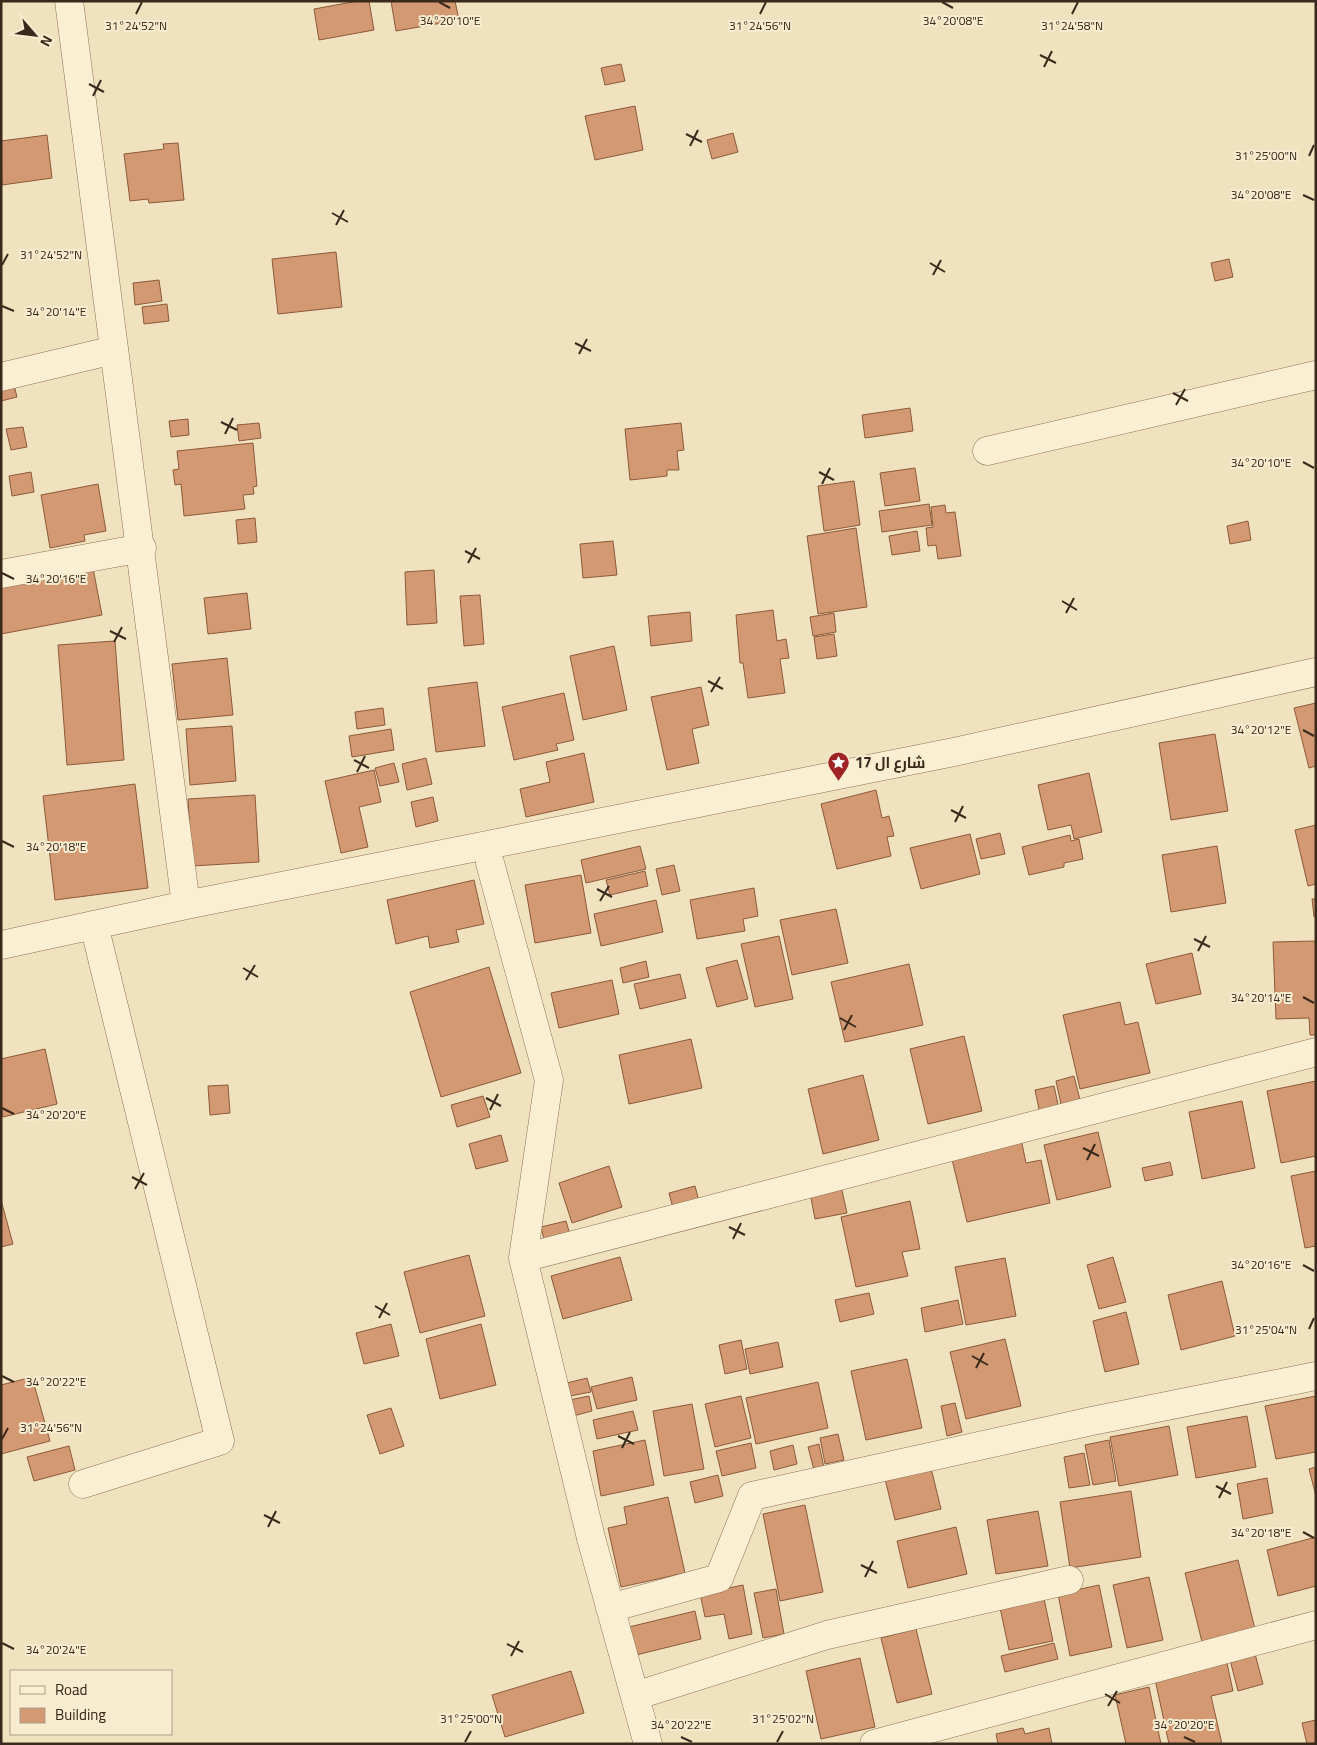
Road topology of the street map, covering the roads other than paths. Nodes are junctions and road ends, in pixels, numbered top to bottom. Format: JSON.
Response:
{"nodes":[{"id":1,"x":69,"y":1,"type":"edge"},
{"id":2,"x":114,"y":350,"type":"junction"},
{"id":3,"x":1316,"y":375,"type":"edge"},
{"id":4,"x":1,"y":377,"type":"edge"},
{"id":5,"x":987,"y":451,"type":"dead end"},
{"id":6,"x":142,"y":548,"type":"junction"},
{"id":7,"x":1,"y":574,"type":"edge"},
{"id":8,"x":1316,"y":672,"type":"edge"},
{"id":9,"x":490,"y":863,"type":"dead end"},
{"id":10,"x":186,"y":905,"type":"junction"},
{"id":11,"x":94,"y":925,"type":"junction"},
{"id":12,"x":1,"y":945,"type":"edge"},
{"id":13,"x":1316,"y":1052,"type":"edge"},
{"id":14,"x":522,"y":1258,"type":"junction"},
{"id":15,"x":1316,"y":1376,"type":"edge"},
{"id":16,"x":83,"y":1484,"type":"dead end"},
{"id":17,"x":1069,"y":1580,"type":"dead end"},
{"id":18,"x":610,"y":1608,"type":"junction"},
{"id":19,"x":1316,"y":1625,"type":"edge"},
{"id":20,"x":635,"y":1696,"type":"junction"},
{"id":21,"x":648,"y":1744,"type":"edge"},
{"id":22,"x":874,"y":1744,"type":"edge"}],
"edges":[{"from":1,"to":2,"type":"street"},
{"from":2,"to":4,"type":"street"},
{"from":2,"to":6,"type":"street"},
{"from":3,"to":5,"type":"street"},
{"from":6,"to":7,"type":"street"},
{"from":6,"to":10,"type":"street"},
{"from":8,"to":10,"type":"street"},
{"from":9,"to":14,"type":"street"},
{"from":10,"to":11,"type":"street"},
{"from":11,"to":12,"type":"street"},
{"from":11,"to":16,"type":"street"},
{"from":13,"to":14,"type":"street"},
{"from":14,"to":18,"type":"street"},
{"from":15,"to":18,"type":"street"},
{"from":17,"to":20,"type":"street"},
{"from":18,"to":20,"type":"street"},
{"from":19,"to":22,"type":"street"},
{"from":20,"to":21,"type":"street"}]}
